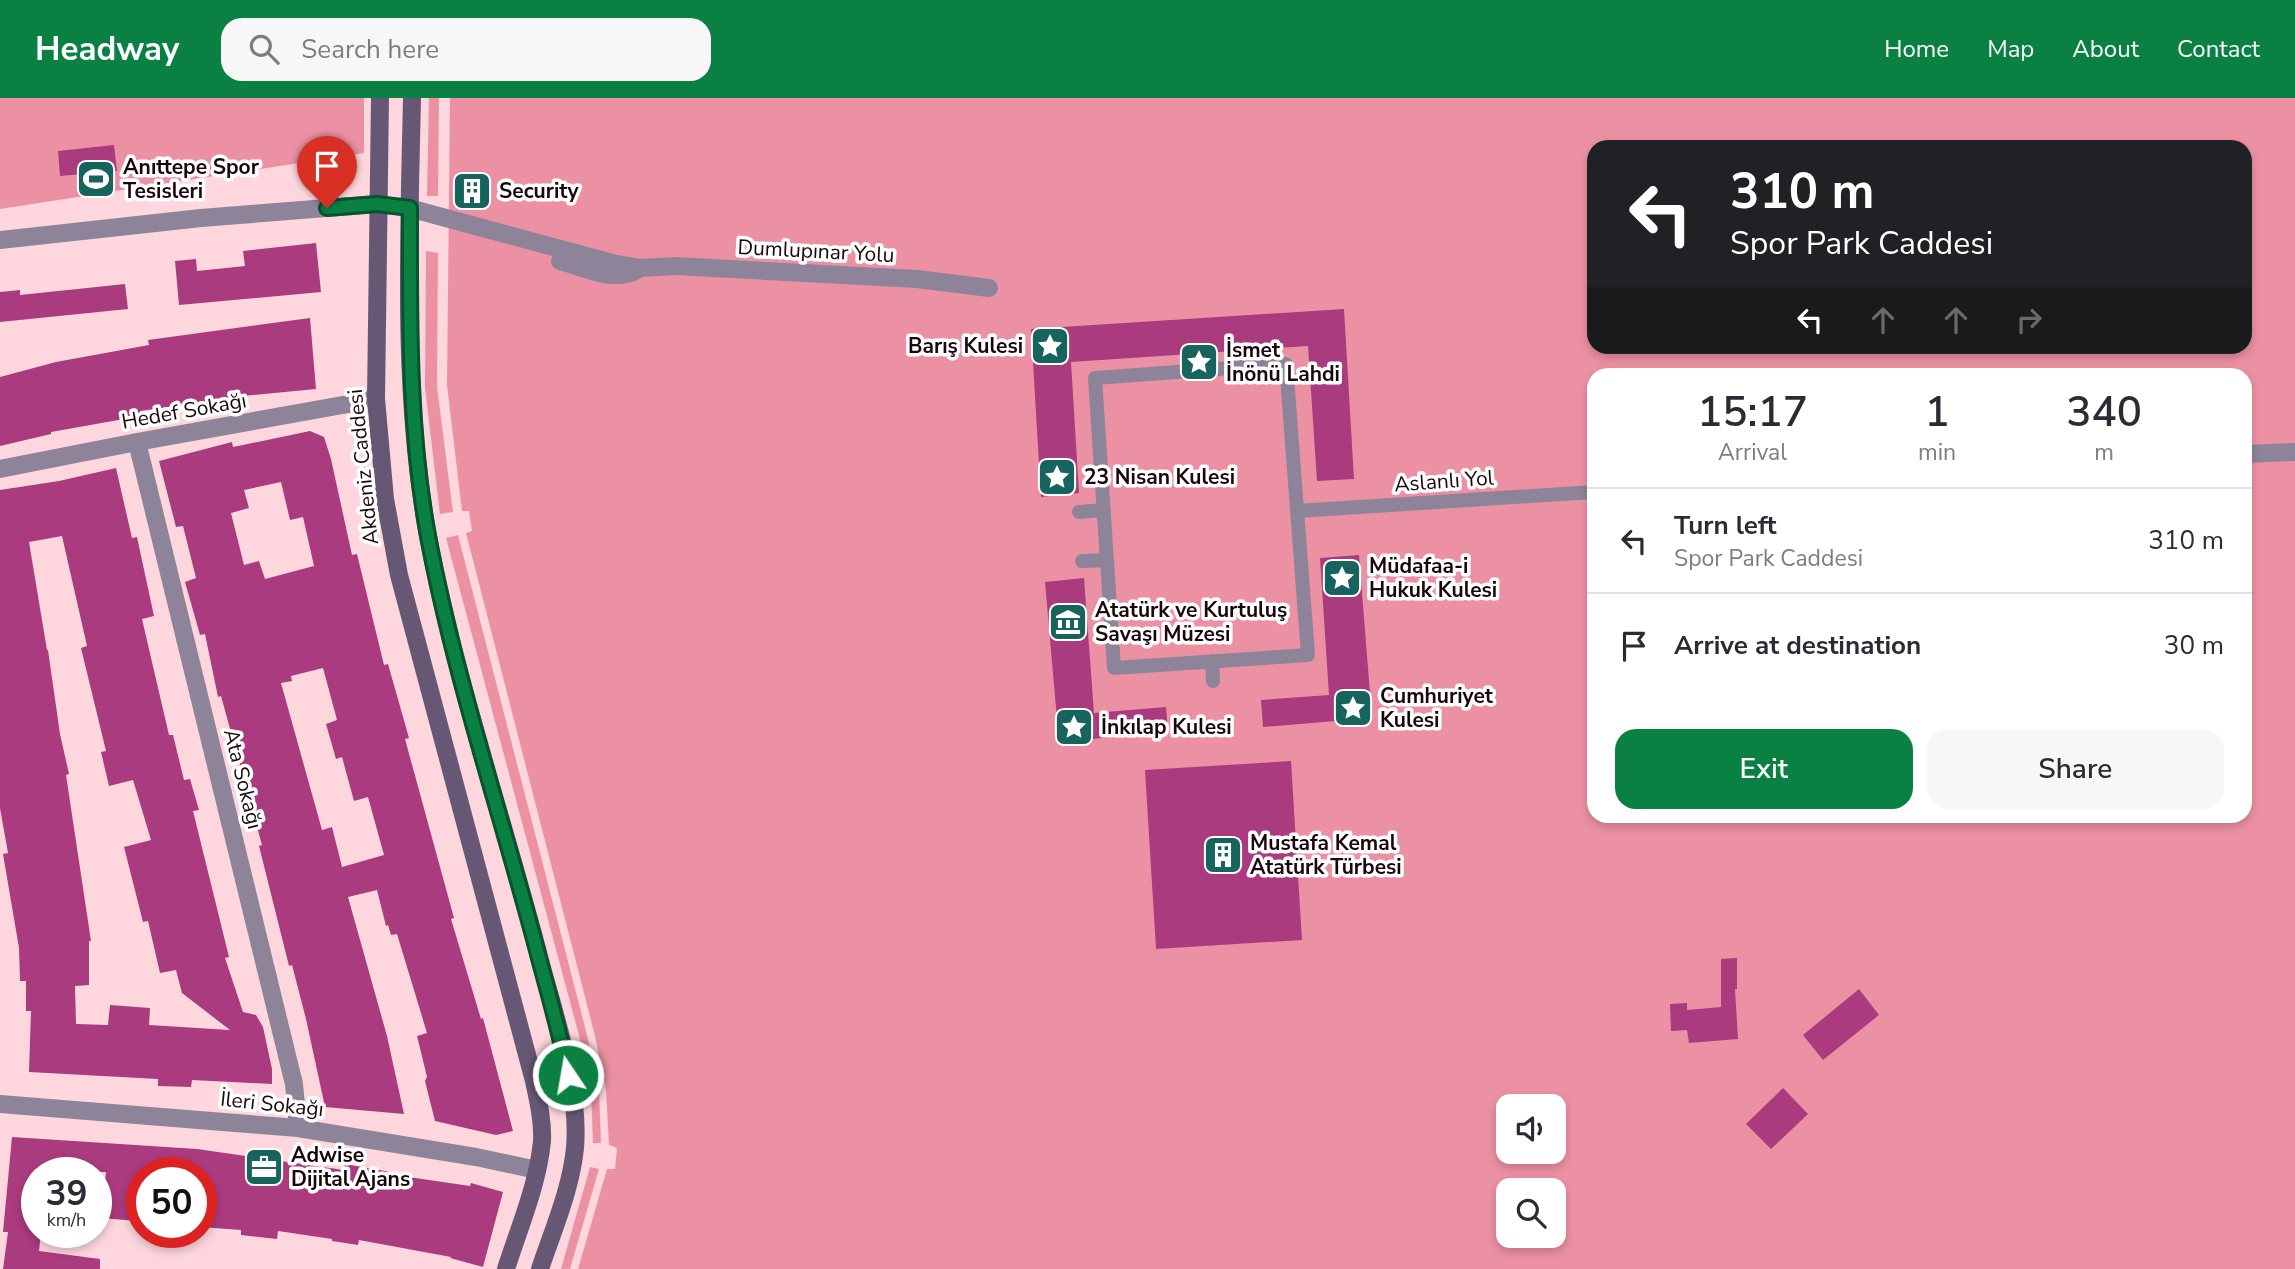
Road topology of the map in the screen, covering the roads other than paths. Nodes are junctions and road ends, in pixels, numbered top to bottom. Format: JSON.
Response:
{"nodes":[{"id":1,"x":380,"y":98,"type":"edge"},
{"id":2,"x":412,"y":98,"type":"edge"},
{"id":3,"x":377,"y":204,"type":"junction"},
{"id":4,"x":410,"y":208,"type":"junction"},
{"id":5,"x":0,"y":240,"type":"edge"},
{"id":6,"x":989,"y":288,"type":"dead end"},
{"id":7,"x":376,"y":399,"type":"junction"},
{"id":8,"x":137,"y":442,"type":"junction"},
{"id":9,"x":2295,"y":452,"type":"edge"},
{"id":10,"x":2252,"y":454,"type":"edge"},
{"id":11,"x":0,"y":469,"type":"edge"},
{"id":12,"x":1587,"y":492,"type":"edge"},
{"id":13,"x":1104,"y":510,"type":"junction"},
{"id":14,"x":1297,"y":511,"type":"junction"},
{"id":15,"x":1079,"y":512,"type":"dead end"},
{"id":16,"x":1107,"y":560,"type":"junction"},
{"id":17,"x":1082,"y":561,"type":"dead end"},
{"id":18,"x":1212,"y":661,"type":"junction"},
{"id":19,"x":1213,"y":681,"type":"dead end"},
{"id":20,"x":0,"y":1104,"type":"edge"},
{"id":21,"x":298,"y":1128,"type":"junction"},
{"id":22,"x":537,"y":1170,"type":"junction"},
{"id":23,"x":506,"y":1269,"type":"edge"},
{"id":24,"x":540,"y":1269,"type":"edge"}],
"edges":[{"from":1,"to":3,"type":"main road","name":"Akdeniz Caddesi"},
{"from":2,"to":4,"type":"main road"},
{"from":3,"to":4,"type":"main road"},
{"from":3,"to":5,"type":"street"},
{"from":3,"to":7,"type":"main road","name":"Akdeniz Caddesi"},
{"from":4,"to":6,"type":"street","name":"Dumlupınar Yolu"},
{"from":4,"to":24,"type":"main road"},
{"from":7,"to":8,"type":"street","name":"Hedef Sokağı"},
{"from":7,"to":22,"type":"main road","name":"Akdeniz Caddesi"},
{"from":8,"to":11,"type":"street","name":"Hedef Sokağı"},
{"from":8,"to":21,"type":"street","name":"Ata Sokağı"},
{"from":9,"to":10,"type":"street"},
{"from":12,"to":14,"type":"street","name":"Aslanlı Yol"},
{"from":13,"to":14,"type":"street"},
{"from":13,"to":15,"type":"street"},
{"from":13,"to":16,"type":"street"},
{"from":14,"to":18,"type":"street"},
{"from":16,"to":17,"type":"street"},
{"from":16,"to":18,"type":"street"},
{"from":18,"to":19,"type":"street"},
{"from":20,"to":21,"type":"street","name":"İleri Sokağı"},
{"from":21,"to":22,"type":"street","name":"İleri Sokağı"},
{"from":22,"to":23,"type":"main road","name":"Akdeniz Caddesi"}]}
